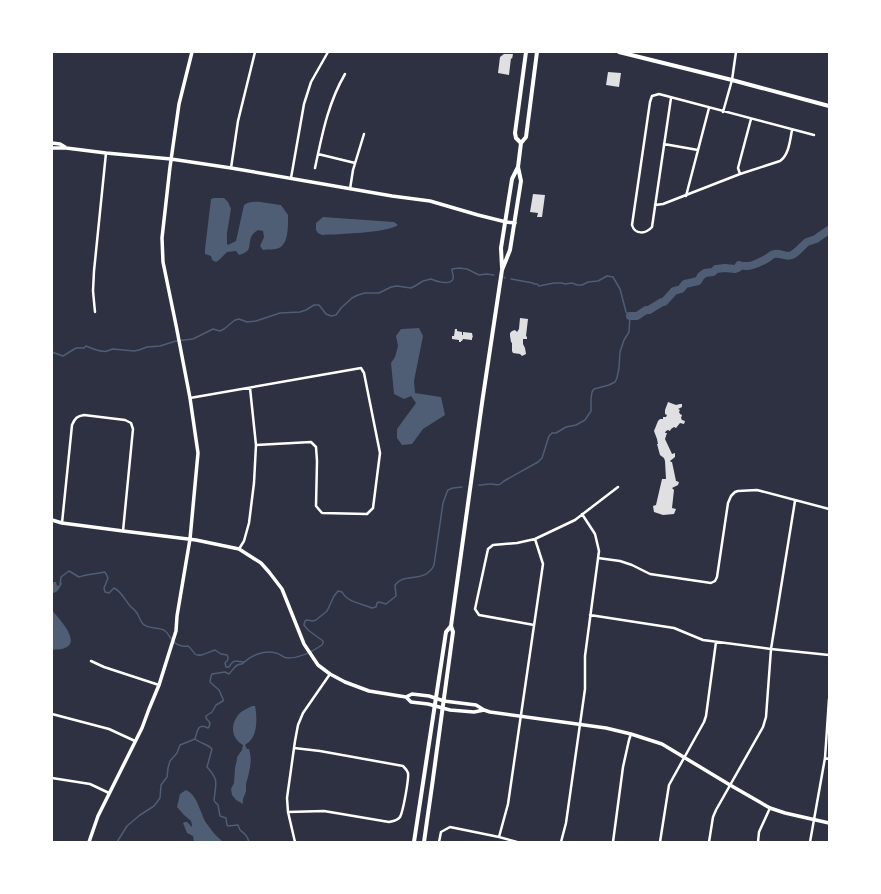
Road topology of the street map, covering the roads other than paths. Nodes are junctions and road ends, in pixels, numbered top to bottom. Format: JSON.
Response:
{"nodes":[{"id":1,"x":192,"y":52,"type":"edge"},
{"id":2,"x":255,"y":52,"type":"edge"},
{"id":3,"x":328,"y":52,"type":"edge"},
{"id":4,"x":526,"y":52,"type":"edge"},
{"id":5,"x":537,"y":52,"type":"edge"},
{"id":6,"x":619,"y":52,"type":"edge"},
{"id":7,"x":736,"y":52,"type":"edge"},
{"id":8,"x":344,"y":74,"type":"dead end"},
{"id":9,"x":732,"y":80,"type":"junction"},
{"id":10,"x":671,"y":98,"type":"junction"},
{"id":11,"x":829,"y":106,"type":"edge"},
{"id":12,"x":709,"y":108,"type":"junction"},
{"id":13,"x":723,"y":112,"type":"junction"},
{"id":14,"x":751,"y":119,"type":"junction"},
{"id":15,"x":792,"y":130,"type":"junction"},
{"id":16,"x":364,"y":134,"type":"dead end"},
{"id":17,"x":814,"y":135,"type":"dead end"},
{"id":18,"x":52,"y":143,"type":"edge"},
{"id":19,"x":521,"y":143,"type":"junction"},
{"id":20,"x":664,"y":144,"type":"junction"},
{"id":21,"x":52,"y":148,"type":"edge"},
{"id":22,"x":66,"y":148,"type":"junction"},
{"id":23,"x":698,"y":150,"type":"junction"},
{"id":24,"x":106,"y":153,"type":"junction"},
{"id":25,"x":318,"y":154,"type":"junction"},
{"id":26,"x":171,"y":159,"type":"junction"},
{"id":27,"x":355,"y":163,"type":"junction"},
{"id":28,"x":518,"y":167,"type":"junction"},
{"id":29,"x":231,"y":168,"type":"junction"},
{"id":30,"x":315,"y":168,"type":"dead end"},
{"id":31,"x":740,"y":174,"type":"junction"},
{"id":32,"x":291,"y":179,"type":"junction"},
{"id":33,"x":350,"y":189,"type":"junction"},
{"id":34,"x":686,"y":196,"type":"junction"},
{"id":35,"x":655,"y":205,"type":"junction"},
{"id":36,"x":506,"y":222,"type":"junction"},
{"id":37,"x":514,"y":223,"type":"junction"},
{"id":38,"x":502,"y":270,"type":"junction"},
{"id":39,"x":95,"y":312,"type":"dead end"},
{"id":40,"x":250,"y":388,"type":"junction"},
{"id":41,"x":190,"y":398,"type":"junction"},
{"id":42,"x":256,"y":444,"type":"junction"},
{"id":43,"x":618,"y":487,"type":"dead end"},
{"id":44,"x":795,"y":500,"type":"junction"},
{"id":45,"x":829,"y":509,"type":"edge"},
{"id":46,"x":582,"y":514,"type":"junction"},
{"id":47,"x":52,"y":520,"type":"edge"},
{"id":48,"x":62,"y":522,"type":"junction"},
{"id":49,"x":123,"y":531,"type":"junction"},
{"id":50,"x":190,"y":539,"type":"junction"},
{"id":51,"x":535,"y":539,"type":"junction"},
{"id":52,"x":239,"y":549,"type":"junction"},
{"id":53,"x":598,"y":558,"type":"junction"},
{"id":54,"x":590,"y":615,"type":"junction"},
{"id":55,"x":534,"y":625,"type":"junction"},
{"id":56,"x":451,"y":626,"type":"junction"},
{"id":57,"x":716,"y":642,"type":"junction"},
{"id":58,"x":771,"y":650,"type":"junction"},
{"id":59,"x":829,"y":655,"type":"edge"},
{"id":60,"x":91,"y":661,"type":"dead end"},
{"id":61,"x":330,"y":674,"type":"junction"},
{"id":62,"x":159,"y":685,"type":"junction"},
{"id":63,"x":406,"y":697,"type":"junction"},
{"id":64,"x":435,"y":699,"type":"junction"},
{"id":65,"x":829,"y":700,"type":"edge"},
{"id":66,"x":444,"y":701,"type":"junction"},
{"id":67,"x":434,"y":706,"type":"junction"},
{"id":68,"x":443,"y":708,"type":"junction"},
{"id":69,"x":484,"y":710,"type":"junction"},
{"id":70,"x":52,"y":714,"type":"edge"},
{"id":71,"x":521,"y":716,"type":"junction"},
{"id":72,"x":580,"y":724,"type":"junction"},
{"id":73,"x":631,"y":734,"type":"junction"},
{"id":74,"x":136,"y":741,"type":"junction"},
{"id":75,"x":294,"y":748,"type":"junction"},
{"id":76,"x":684,"y":757,"type":"junction"},
{"id":77,"x":825,"y":758,"type":"junction"},
{"id":78,"x":829,"y":759,"type":"edge"},
{"id":79,"x":52,"y":778,"type":"edge"},
{"id":80,"x":730,"y":785,"type":"junction"},
{"id":81,"x":109,"y":793,"type":"junction"},
{"id":82,"x":770,"y":808,"type":"junction"},
{"id":83,"x":288,"y":812,"type":"junction"},
{"id":84,"x":814,"y":820,"type":"junction"},
{"id":85,"x":829,"y":823,"type":"edge"},
{"id":86,"x":500,"y":837,"type":"junction"},
{"id":87,"x":89,"y":842,"type":"edge"},
{"id":88,"x":296,"y":842,"type":"edge"},
{"id":89,"x":414,"y":842,"type":"edge"},
{"id":90,"x":424,"y":842,"type":"edge"},
{"id":91,"x":440,"y":842,"type":"edge"},
{"id":92,"x":517,"y":842,"type":"edge"},
{"id":93,"x":561,"y":842,"type":"edge"},
{"id":94,"x":613,"y":842,"type":"edge"},
{"id":95,"x":660,"y":842,"type":"edge"},
{"id":96,"x":709,"y":842,"type":"edge"},
{"id":97,"x":758,"y":842,"type":"edge"},
{"id":98,"x":810,"y":842,"type":"edge"}],
"edges":[{"from":1,"to":26,"type":"street"},
{"from":2,"to":29,"type":"street"},
{"from":3,"to":32,"type":"street"},
{"from":4,"to":19,"type":"main road"},
{"from":5,"to":19,"type":"main road"},
{"from":6,"to":9,"type":"main road"},
{"from":7,"to":9,"type":"street"},
{"from":8,"to":25,"type":"street"},
{"from":9,"to":11,"type":"main road"},
{"from":9,"to":13,"type":"street"},
{"from":10,"to":12,"type":"street"},
{"from":10,"to":20,"type":"street"},
{"from":10,"to":35,"type":"street"},
{"from":12,"to":13,"type":"street"},
{"from":12,"to":23,"type":"street"},
{"from":13,"to":14,"type":"street"},
{"from":14,"to":15,"type":"street"},
{"from":14,"to":31,"type":"street"},
{"from":15,"to":17,"type":"street"},
{"from":15,"to":31,"type":"street"},
{"from":16,"to":27,"type":"street"},
{"from":18,"to":22,"type":"street"},
{"from":19,"to":28,"type":"main road"},
{"from":20,"to":23,"type":"street"},
{"from":20,"to":35,"type":"street"},
{"from":21,"to":22,"type":"street"},
{"from":22,"to":24,"type":"street"},
{"from":23,"to":34,"type":"street"},
{"from":24,"to":26,"type":"street"},
{"from":24,"to":39,"type":"street"},
{"from":25,"to":27,"type":"street"},
{"from":25,"to":30,"type":"street"},
{"from":26,"to":29,"type":"street"},
{"from":26,"to":41,"type":"street"},
{"from":27,"to":33,"type":"street"},
{"from":28,"to":36,"type":"main road"},
{"from":28,"to":37,"type":"main road"},
{"from":29,"to":32,"type":"street"},
{"from":31,"to":34,"type":"street"},
{"from":32,"to":33,"type":"street"},
{"from":33,"to":36,"type":"street"},
{"from":34,"to":35,"type":"street"},
{"from":36,"to":37,"type":"street"},
{"from":36,"to":38,"type":"main road"},
{"from":37,"to":38,"type":"main road"},
{"from":38,"to":56,"type":"main road"},
{"from":40,"to":41,"type":"street"},
{"from":40,"to":42,"type":"street"},
{"from":40,"to":42,"type":"street"},
{"from":41,"to":50,"type":"street"},
{"from":42,"to":52,"type":"street"},
{"from":43,"to":46,"type":"street"},
{"from":44,"to":45,"type":"street"},
{"from":44,"to":53,"type":"street"},
{"from":44,"to":58,"type":"street"},
{"from":46,"to":51,"type":"street"},
{"from":46,"to":53,"type":"street"},
{"from":47,"to":48,"type":"street"},
{"from":48,"to":49,"type":"street"},
{"from":48,"to":49,"type":"street"},
{"from":49,"to":50,"type":"street"},
{"from":50,"to":52,"type":"street"},
{"from":50,"to":62,"type":"street"},
{"from":51,"to":55,"type":"street"},
{"from":51,"to":55,"type":"street"},
{"from":52,"to":61,"type":"street"},
{"from":53,"to":54,"type":"street"},
{"from":54,"to":57,"type":"street"},
{"from":54,"to":72,"type":"street"},
{"from":55,"to":71,"type":"street"},
{"from":56,"to":64,"type":"main road"},
{"from":56,"to":66,"type":"main road"},
{"from":57,"to":58,"type":"street"},
{"from":57,"to":76,"type":"street"},
{"from":58,"to":59,"type":"street"},
{"from":58,"to":80,"type":"street"},
{"from":60,"to":62,"type":"street"},
{"from":61,"to":63,"type":"street"},
{"from":61,"to":75,"type":"street"},
{"from":62,"to":74,"type":"street"},
{"from":63,"to":64,"type":"street"},
{"from":63,"to":67,"type":"street"},
{"from":64,"to":66,"type":"street"},
{"from":64,"to":67,"type":"main road"},
{"from":65,"to":77,"type":"street"},
{"from":66,"to":68,"type":"main road"},
{"from":66,"to":69,"type":"street"},
{"from":67,"to":68,"type":"street"},
{"from":67,"to":89,"type":"main road"},
{"from":68,"to":69,"type":"street"},
{"from":68,"to":90,"type":"main road"},
{"from":69,"to":71,"type":"street"},
{"from":70,"to":74,"type":"street"},
{"from":71,"to":72,"type":"street"},
{"from":71,"to":86,"type":"street"},
{"from":72,"to":73,"type":"street"},
{"from":72,"to":93,"type":"street"},
{"from":73,"to":76,"type":"street"},
{"from":73,"to":94,"type":"street"},
{"from":74,"to":81,"type":"street"},
{"from":75,"to":83,"type":"street"},
{"from":75,"to":83,"type":"street"},
{"from":76,"to":80,"type":"street"},
{"from":76,"to":95,"type":"street"},
{"from":77,"to":78,"type":"street"},
{"from":77,"to":84,"type":"street"},
{"from":79,"to":81,"type":"street"},
{"from":80,"to":82,"type":"street"},
{"from":80,"to":96,"type":"street"},
{"from":81,"to":87,"type":"street"},
{"from":82,"to":84,"type":"street"},
{"from":82,"to":97,"type":"street"},
{"from":83,"to":88,"type":"street"},
{"from":84,"to":85,"type":"street"},
{"from":84,"to":98,"type":"street"},
{"from":86,"to":91,"type":"street"},
{"from":86,"to":92,"type":"street"}]}
